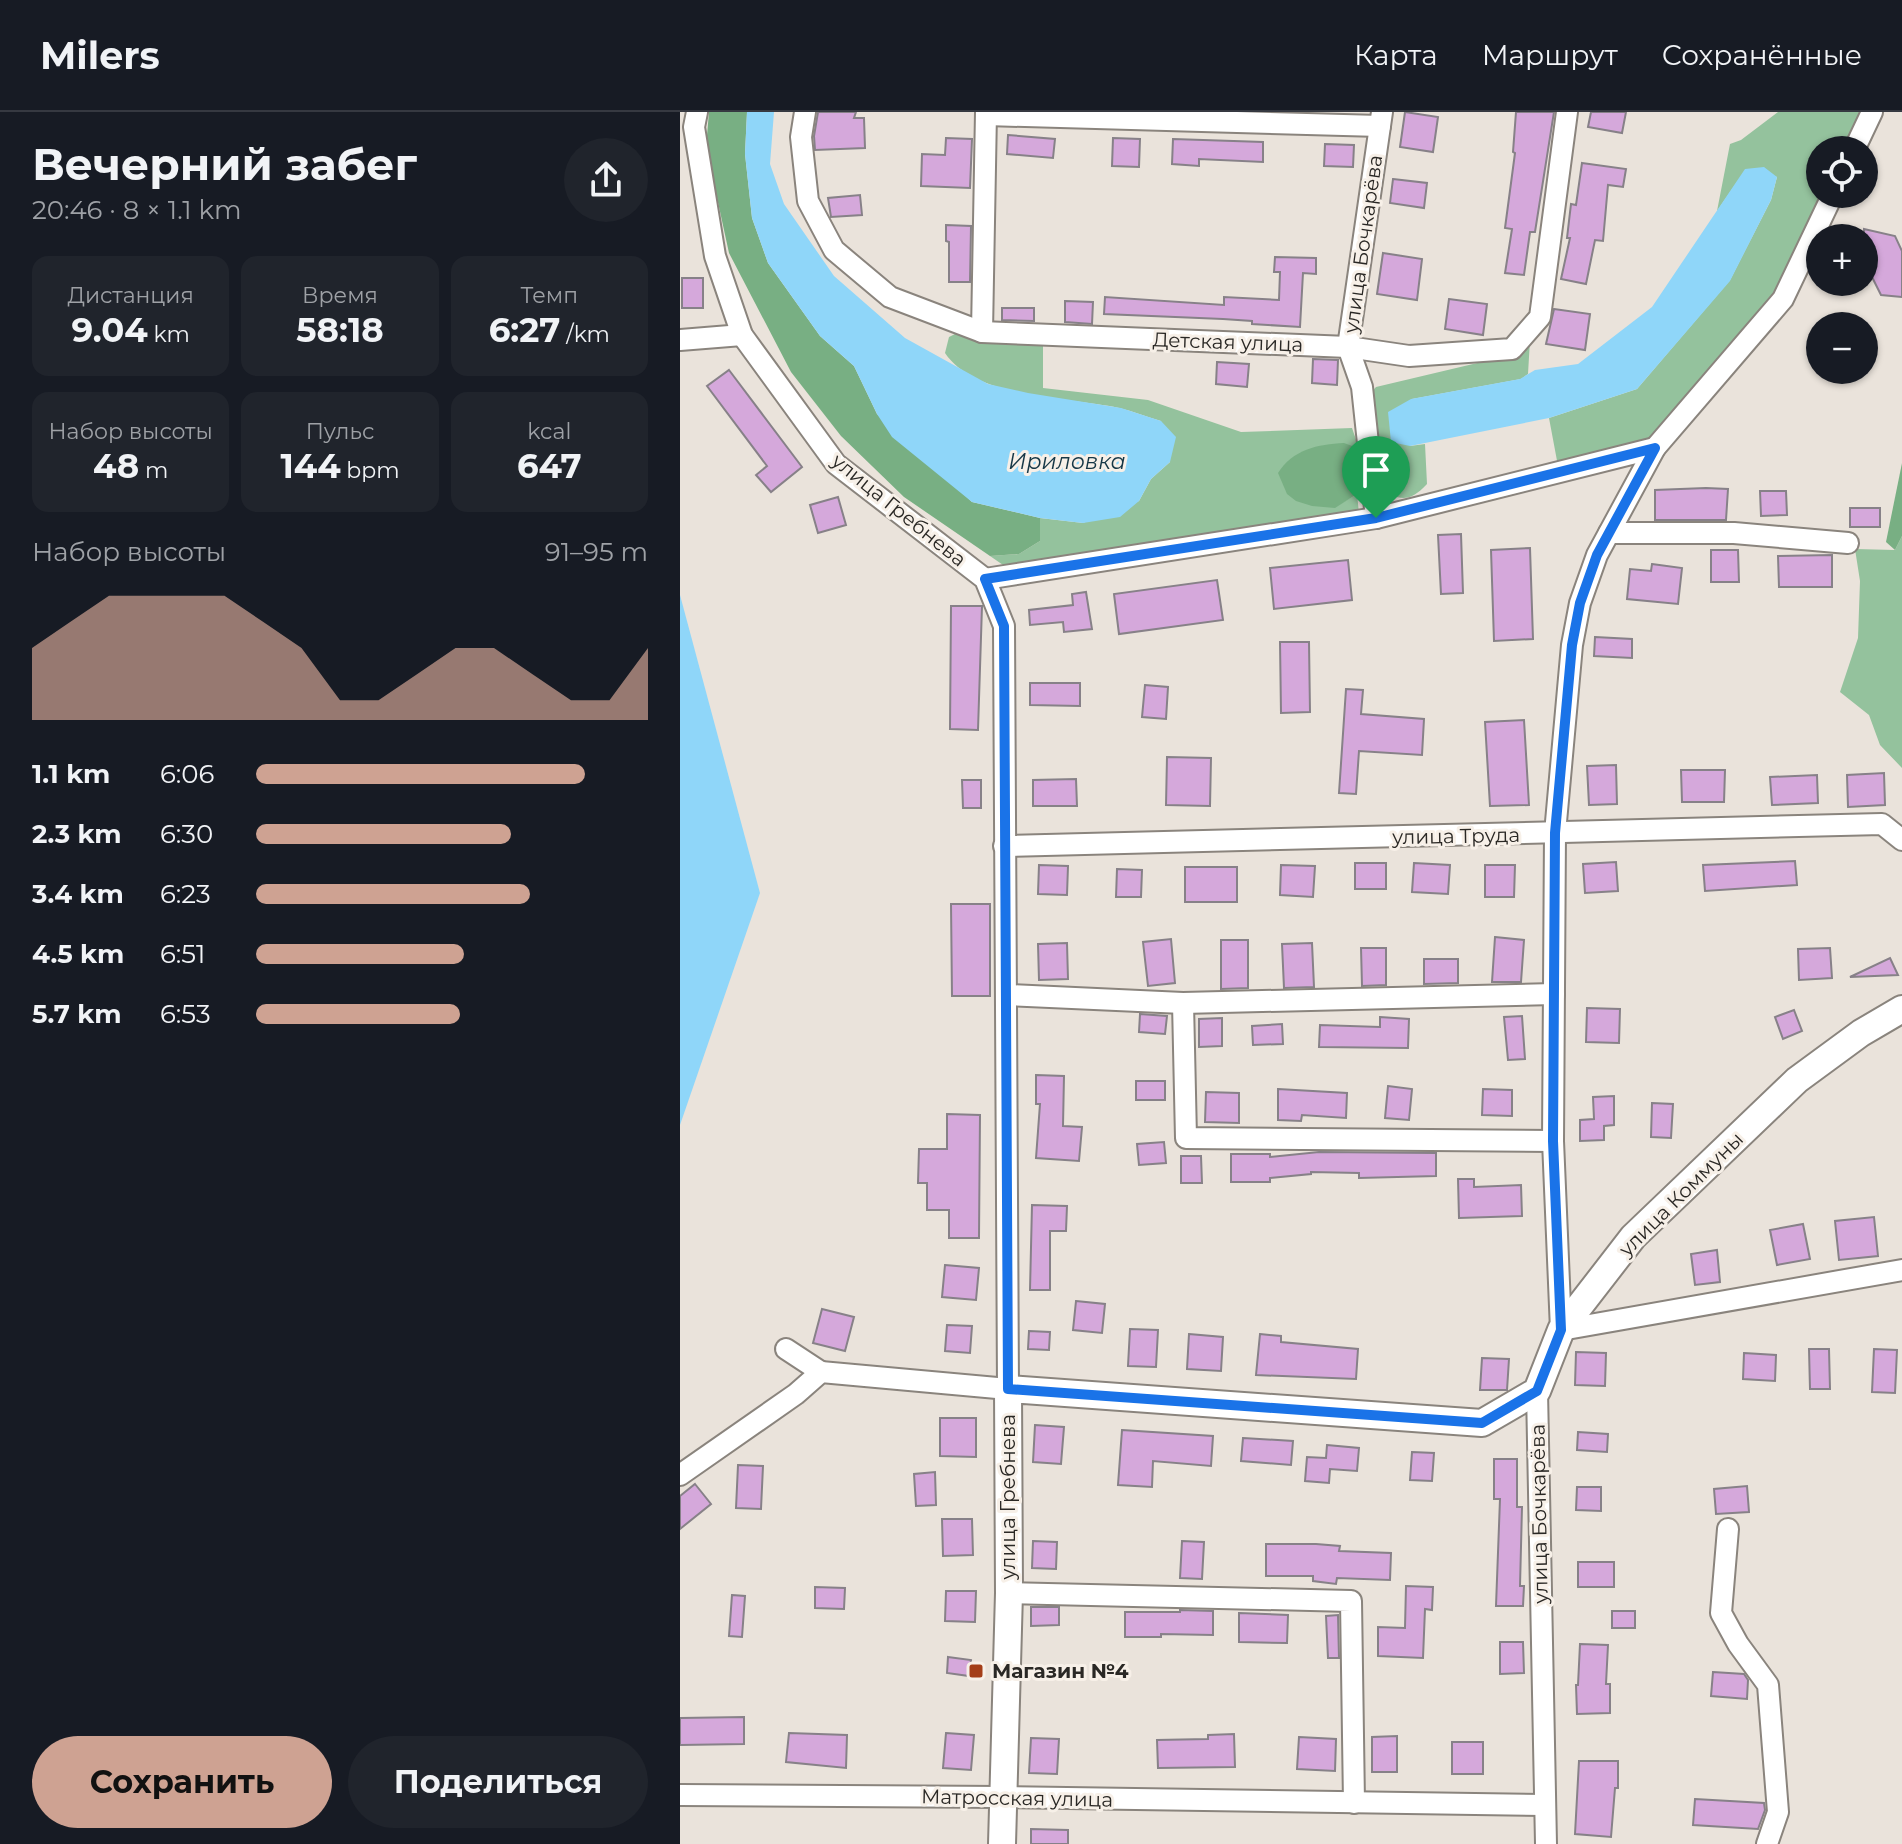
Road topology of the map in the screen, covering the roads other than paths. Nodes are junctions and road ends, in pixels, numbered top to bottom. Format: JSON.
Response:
{"nodes":[{"id":1,"x":697,"y":112,"type":"edge"},
{"id":2,"x":805,"y":112,"type":"edge"},
{"id":3,"x":1567,"y":112,"type":"edge"},
{"id":4,"x":1872,"y":112,"type":"edge"},
{"id":5,"x":986,"y":114,"type":"edge"},
{"id":6,"x":1381,"y":119,"type":"edge"},
{"id":7,"x":1861,"y":136,"type":"edge"},
{"id":8,"x":1826,"y":208,"type":"edge"},
{"id":9,"x":982,"y":332,"type":"junction"},
{"id":10,"x":742,"y":335,"type":"junction"},
{"id":11,"x":680,"y":340,"type":"edge"},
{"id":12,"x":1348,"y":347,"type":"junction"},
{"id":13,"x":1655,"y":448,"type":"junction"},
{"id":14,"x":1376,"y":518,"type":"junction"},
{"id":15,"x":1609,"y":533,"type":"junction"},
{"id":16,"x":1848,"y":543,"type":"dead end"},
{"id":17,"x":985,"y":579,"type":"junction"},
{"id":18,"x":1555,"y":833,"type":"junction"},
{"id":19,"x":1902,"y":840,"type":"edge"},
{"id":20,"x":1004,"y":846,"type":"junction"},
{"id":21,"x":1554,"y":994,"type":"junction"},
{"id":22,"x":1008,"y":995,"type":"junction"},
{"id":23,"x":1183,"y":1003,"type":"junction"},
{"id":24,"x":1902,"y":1009,"type":"edge"},
{"id":25,"x":1553,"y":1141,"type":"junction"},
{"id":26,"x":1902,"y":1270,"type":"edge"},
{"id":27,"x":1561,"y":1330,"type":"junction"},
{"id":28,"x":786,"y":1349,"type":"dead end"},
{"id":29,"x":821,"y":1372,"type":"junction"},
{"id":30,"x":1008,"y":1389,"type":"junction"},
{"id":31,"x":1537,"y":1391,"type":"junction"},
{"id":32,"x":680,"y":1475,"type":"edge"},
{"id":33,"x":1728,"y":1529,"type":"dead end"},
{"id":34,"x":1009,"y":1593,"type":"junction"},
{"id":35,"x":680,"y":1795,"type":"edge"},
{"id":36,"x":1002,"y":1797,"type":"junction"},
{"id":37,"x":1354,"y":1803,"type":"junction"},
{"id":38,"x":1544,"y":1805,"type":"junction"},
{"id":39,"x":1002,"y":1844,"type":"edge"},
{"id":40,"x":1546,"y":1844,"type":"edge"},
{"id":41,"x":1767,"y":1844,"type":"edge"}],
"edges":[{"from":1,"to":10,"type":"street","name":"улица Гребнева"},
{"from":2,"to":9,"type":"street"},
{"from":3,"to":12,"type":"street","name":"Детская улица"},
{"from":4,"to":7,"type":"street"},
{"from":5,"to":6,"type":"street"},
{"from":5,"to":9,"type":"street"},
{"from":6,"to":12,"type":"street","name":"улица Бочкарёва"},
{"from":8,"to":13,"type":"street","name":"улица Бочкарёва"},
{"from":9,"to":12,"type":"street","name":"Детская улица"},
{"from":10,"to":11,"type":"street"},
{"from":10,"to":17,"type":"street","name":"улица Гребнева"},
{"from":12,"to":14,"type":"street","name":"улица Бочкарёва"},
{"from":13,"to":14,"type":"street"},
{"from":13,"to":15,"type":"street","name":"улица Бочкарёва"},
{"from":14,"to":17,"type":"street"},
{"from":15,"to":16,"type":"street"},
{"from":15,"to":18,"type":"street","name":"улица Бочкарёва"},
{"from":17,"to":20,"type":"street","name":"улица Гребнева"},
{"from":18,"to":19,"type":"street","name":"улица Труда"},
{"from":18,"to":20,"type":"street","name":"улица Труда"},
{"from":18,"to":21,"type":"street","name":"улица Бочкарёва"},
{"from":20,"to":22,"type":"street","name":"улица Гребнева"},
{"from":21,"to":23,"type":"street"},
{"from":21,"to":25,"type":"street","name":"улица Бочкарёва"},
{"from":22,"to":23,"type":"street"},
{"from":22,"to":30,"type":"street","name":"улица Гребнева"},
{"from":23,"to":25,"type":"street"},
{"from":24,"to":27,"type":"main road","name":"улица Коммуны"},
{"from":25,"to":27,"type":"street","name":"улица Бочкарёва"},
{"from":26,"to":27,"type":"street"},
{"from":27,"to":31,"type":"main road","name":"улица Бочкарёва"},
{"from":28,"to":29,"type":"street"},
{"from":29,"to":30,"type":"street"},
{"from":29,"to":32,"type":"street"},
{"from":30,"to":31,"type":"main road"},
{"from":30,"to":34,"type":"main road","name":"улица Гребнева"},
{"from":31,"to":38,"type":"street","name":"улица Бочкарёва"},
{"from":33,"to":41,"type":"street"},
{"from":34,"to":36,"type":"main road","name":"улица Гребнева"},
{"from":34,"to":37,"type":"street"},
{"from":35,"to":36,"type":"street","name":"Матросская улица"},
{"from":36,"to":37,"type":"street","name":"Матросская улица"},
{"from":36,"to":39,"type":"main road","name":"улица Гребнева"},
{"from":37,"to":38,"type":"street","name":"Матросская улица"},
{"from":38,"to":40,"type":"street","name":"улица Бочкарёва"}]}
